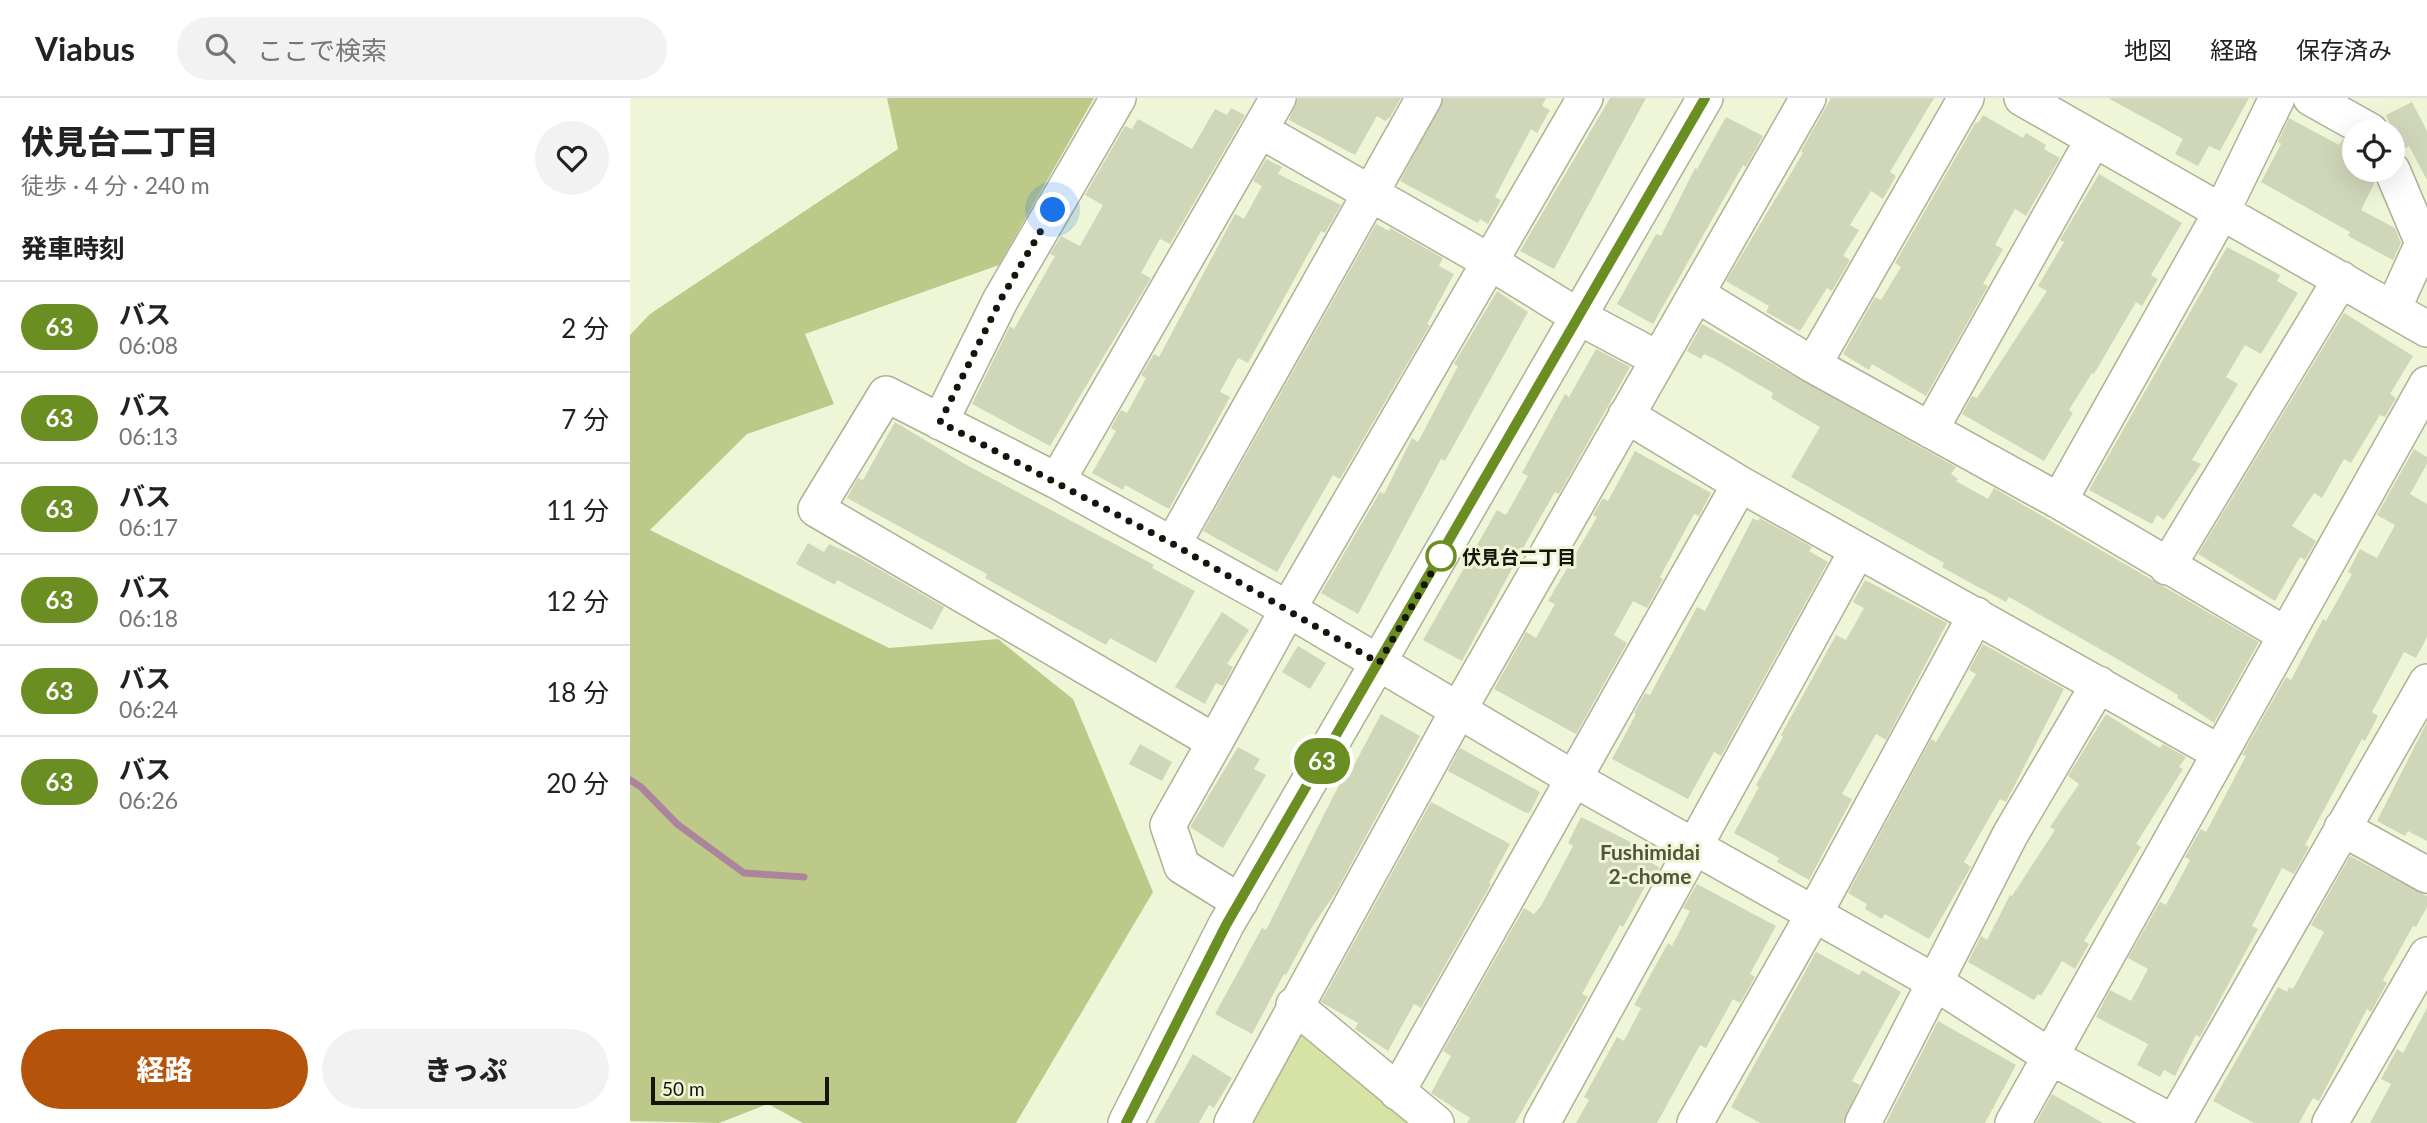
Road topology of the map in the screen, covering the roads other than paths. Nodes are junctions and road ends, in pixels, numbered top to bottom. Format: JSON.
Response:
{"nodes":[{"id":1,"x":1118,"y":98,"type":"edge"},
{"id":2,"x":1278,"y":98,"type":"edge"},
{"id":3,"x":1424,"y":98,"type":"edge"},
{"id":4,"x":1586,"y":98,"type":"edge"},
{"id":5,"x":1705,"y":98,"type":"edge"},
{"id":6,"x":1808,"y":98,"type":"edge"},
{"id":7,"x":1966,"y":98,"type":"edge"},
{"id":8,"x":2022,"y":98,"type":"edge"},
{"id":9,"x":2277,"y":98,"type":"edge"},
{"id":10,"x":2311,"y":98,"type":"edge"},
{"id":11,"x":2349,"y":119,"type":"edge"},
{"id":12,"x":1260,"y":130,"type":"junction"},
{"id":13,"x":2093,"y":141,"type":"junction"},
{"id":14,"x":2397,"y":182,"type":"edge"},
{"id":15,"x":1370,"y":193,"type":"junction"},
{"id":16,"x":2222,"y":211,"type":"junction"},
{"id":17,"x":1490,"y":262,"type":"junction"},
{"id":18,"x":2341,"y":279,"type":"junction"},
{"id":19,"x":1698,"y":295,"type":"junction"},
{"id":20,"x":2393,"y":309,"type":"junction"},
{"id":21,"x":1579,"y":317,"type":"junction"},
{"id":22,"x":2427,"y":329,"type":"edge"},
{"id":23,"x":1658,"y":359,"type":"junction"},
{"id":24,"x":1813,"y":365,"type":"junction"},
{"id":25,"x":2427,"y":384,"type":"edge"},
{"id":26,"x":1626,"y":415,"type":"junction"},
{"id":27,"x":940,"y":422,"type":"junction"},
{"id":28,"x":1930,"y":430,"type":"junction"},
{"id":29,"x":1057,"y":481,"type":"junction"},
{"id":30,"x":1740,"y":484,"type":"junction"},
{"id":31,"x":2059,"y":501,"type":"junction"},
{"id":32,"x":1173,"y":544,"type":"junction"},
{"id":33,"x":1857,"y":551,"type":"junction"},
{"id":34,"x":2167,"y":567,"type":"junction"},
{"id":35,"x":1289,"y":609,"type":"junction"},
{"id":36,"x":1976,"y":615,"type":"junction"},
{"id":37,"x":2286,"y":635,"type":"junction"},
{"id":38,"x":1379,"y":663,"type":"junction"},
{"id":39,"x":2427,"y":682,"type":"edge"},
{"id":40,"x":2099,"y":684,"type":"junction"},
{"id":41,"x":1459,"y":709,"type":"junction"},
{"id":42,"x":2418,"y":717,"type":"edge"},
{"id":43,"x":1215,"y":743,"type":"junction"},
{"id":44,"x":2220,"y":752,"type":"junction"},
{"id":45,"x":1576,"y":780,"type":"junction"},
{"id":46,"x":2342,"y":828,"type":"junction"},
{"id":47,"x":1696,"y":847,"type":"junction"},
{"id":48,"x":2427,"y":875,"type":"edge"},
{"id":49,"x":1240,"y":902,"type":"junction"},
{"id":50,"x":1814,"y":914,"type":"junction"},
{"id":51,"x":2427,"y":955,"type":"edge"},
{"id":52,"x":1933,"y":982,"type":"junction"},
{"id":53,"x":1294,"y":1005,"type":"junction"},
{"id":54,"x":2051,"y":1057,"type":"junction"},
{"id":55,"x":1397,"y":1092,"type":"junction"},
{"id":56,"x":1126,"y":1123,"type":"edge"},
{"id":57,"x":1231,"y":1123,"type":"edge"},
{"id":58,"x":1436,"y":1123,"type":"edge"},
{"id":59,"x":1542,"y":1123,"type":"edge"},
{"id":60,"x":1695,"y":1123,"type":"edge"},
{"id":61,"x":1863,"y":1123,"type":"edge"},
{"id":62,"x":2013,"y":1123,"type":"edge"},
{"id":63,"x":2174,"y":1123,"type":"edge"},
{"id":64,"x":2330,"y":1123,"type":"edge"}],
"edges":[{"from":1,"to":27,"type":"street"},
{"from":2,"to":12,"type":"street"},
{"from":3,"to":15,"type":"street"},
{"from":4,"to":17,"type":"street"},
{"from":5,"to":21,"type":"street"},
{"from":6,"to":19,"type":"street"},
{"from":7,"to":24,"type":"street"},
{"from":8,"to":13,"type":"street"},
{"from":9,"to":16,"type":"street"},
{"from":10,"to":11,"type":"street"},
{"from":12,"to":15,"type":"street"},
{"from":12,"to":29,"type":"street"},
{"from":13,"to":16,"type":"street"},
{"from":13,"to":28,"type":"street"},
{"from":14,"to":20,"type":"street"},
{"from":15,"to":17,"type":"street"},
{"from":15,"to":32,"type":"street"},
{"from":16,"to":18,"type":"street"},
{"from":16,"to":31,"type":"street"},
{"from":17,"to":21,"type":"street"},
{"from":17,"to":35,"type":"street"},
{"from":18,"to":20,"type":"street"},
{"from":18,"to":34,"type":"street"},
{"from":19,"to":23,"type":"street"},
{"from":19,"to":24,"type":"street"},
{"from":20,"to":22,"type":"street"},
{"from":21,"to":23,"type":"street"},
{"from":21,"to":38,"type":"street"},
{"from":23,"to":26,"type":"street"},
{"from":24,"to":28,"type":"street"},
{"from":25,"to":37,"type":"street"},
{"from":26,"to":30,"type":"street"},
{"from":26,"to":41,"type":"street"},
{"from":27,"to":29,"type":"street"},
{"from":27,"to":43,"type":"street"},
{"from":28,"to":31,"type":"street"},
{"from":29,"to":32,"type":"street"},
{"from":30,"to":33,"type":"street"},
{"from":30,"to":45,"type":"street"},
{"from":31,"to":34,"type":"street"},
{"from":32,"to":35,"type":"street"},
{"from":33,"to":36,"type":"street"},
{"from":33,"to":47,"type":"street"},
{"from":34,"to":37,"type":"street"},
{"from":35,"to":38,"type":"street"},
{"from":35,"to":43,"type":"street"},
{"from":36,"to":40,"type":"street"},
{"from":36,"to":50,"type":"street"},
{"from":37,"to":44,"type":"street"},
{"from":38,"to":41,"type":"street"},
{"from":38,"to":49,"type":"street"},
{"from":39,"to":42,"type":"street"},
{"from":40,"to":44,"type":"street"},
{"from":40,"to":52,"type":"street"},
{"from":41,"to":45,"type":"street"},
{"from":41,"to":53,"type":"street"},
{"from":42,"to":46,"type":"street"},
{"from":43,"to":49,"type":"street"},
{"from":44,"to":54,"type":"street"},
{"from":45,"to":47,"type":"street"},
{"from":45,"to":55,"type":"street"},
{"from":46,"to":48,"type":"street"},
{"from":46,"to":63,"type":"street"},
{"from":47,"to":50,"type":"street"},
{"from":47,"to":59,"type":"street"},
{"from":49,"to":56,"type":"street"},
{"from":50,"to":52,"type":"street"},
{"from":50,"to":60,"type":"street"},
{"from":51,"to":64,"type":"street"},
{"from":52,"to":54,"type":"street"},
{"from":52,"to":61,"type":"street"},
{"from":53,"to":55,"type":"street"},
{"from":53,"to":57,"type":"street"},
{"from":54,"to":62,"type":"street"},
{"from":54,"to":63,"type":"street"},
{"from":55,"to":58,"type":"street"}]}
